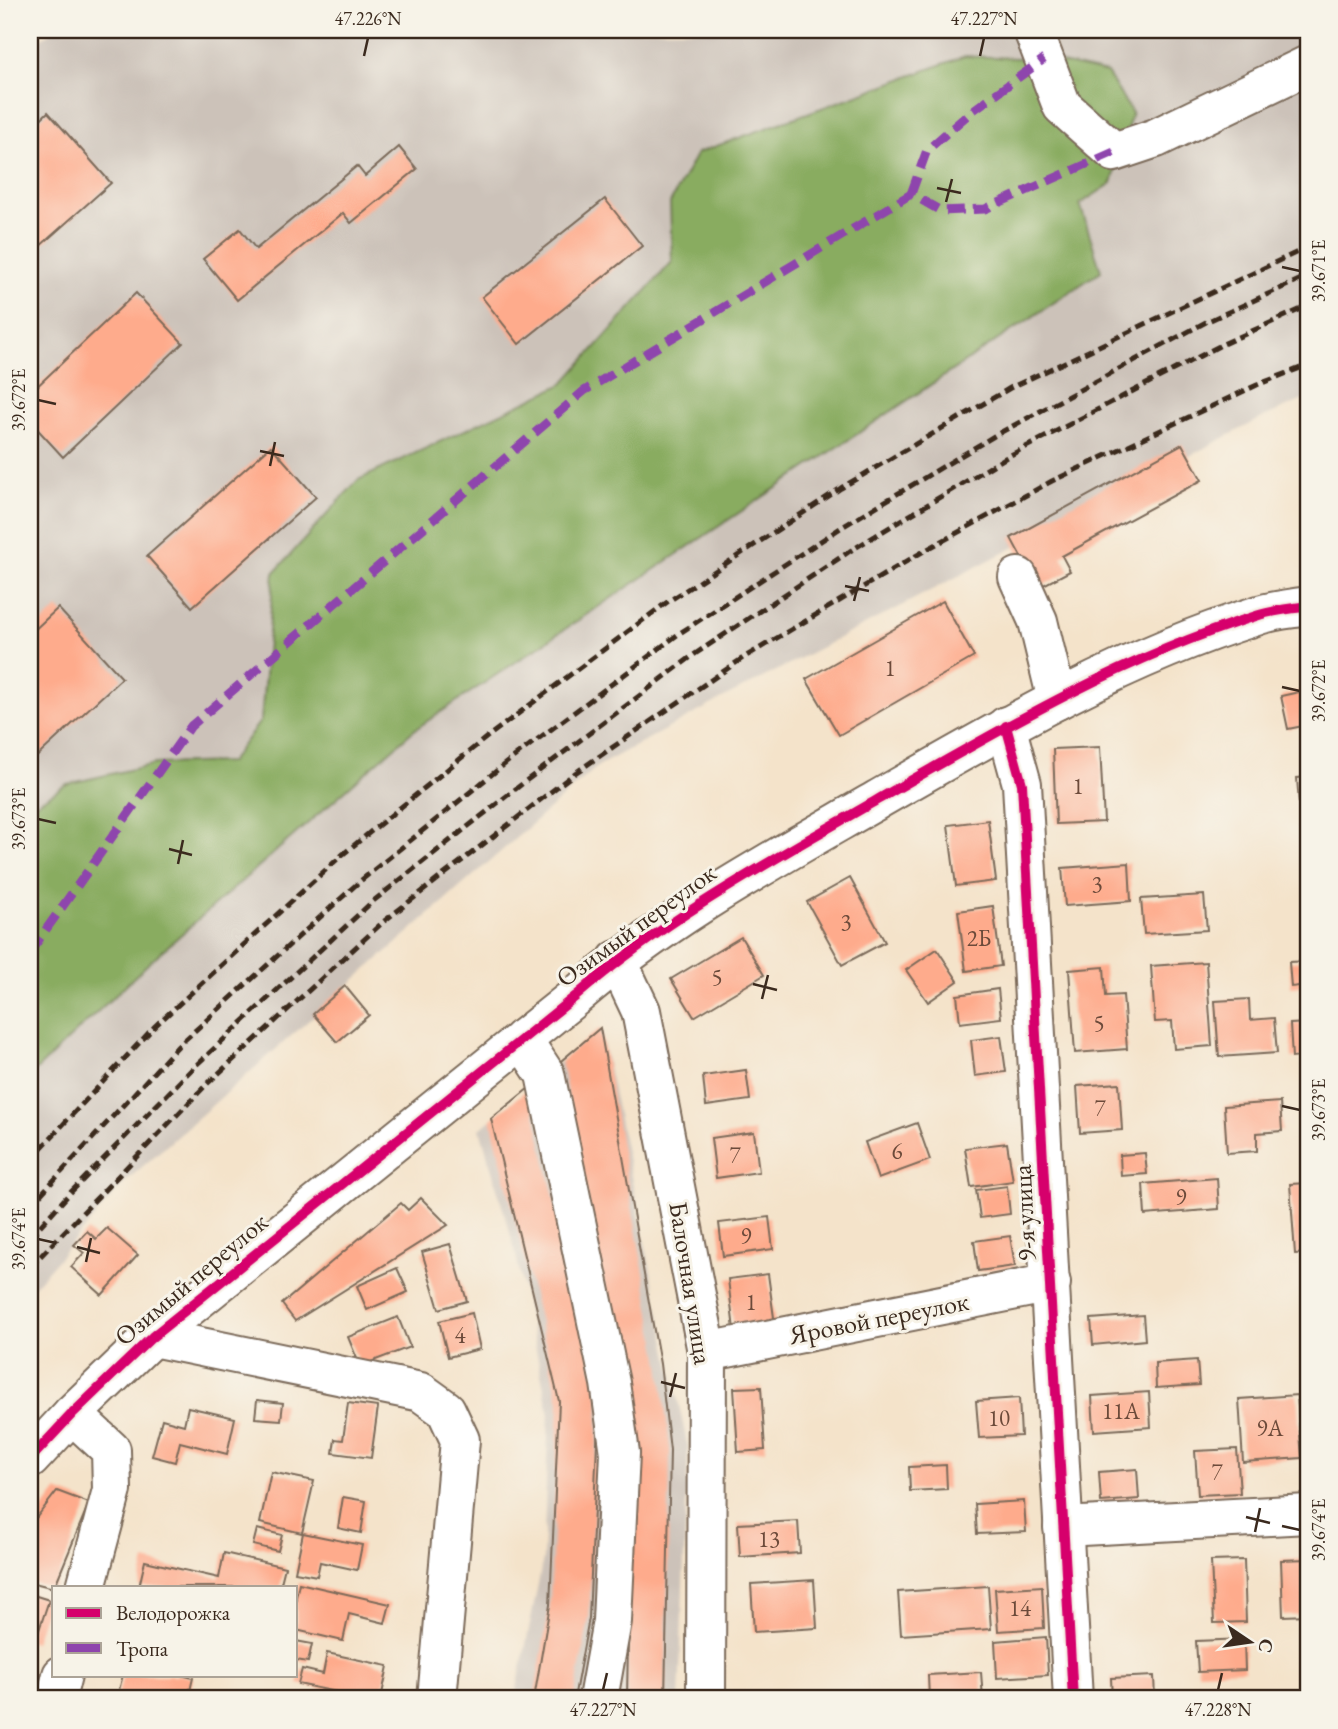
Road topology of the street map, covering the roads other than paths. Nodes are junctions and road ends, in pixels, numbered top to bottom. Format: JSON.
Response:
{"nodes":[{"id":1,"x":1033,"y":30,"type":"edge"},
{"id":2,"x":1308,"y":65,"type":"edge"},
{"id":3,"x":1018,"y":577,"type":"dead end"},
{"id":4,"x":1308,"y":606,"type":"edge"},
{"id":5,"x":1057,"y":699,"type":"junction"},
{"id":6,"x":1006,"y":726,"type":"junction"},
{"id":7,"x":617,"y":960,"type":"junction"},
{"id":8,"x":522,"y":1040,"type":"junction"},
{"id":9,"x":1051,"y":1283,"type":"junction"},
{"id":10,"x":152,"y":1337,"type":"junction"},
{"id":11,"x":707,"y":1352,"type":"junction"},
{"id":12,"x":72,"y":1414,"type":"junction"},
{"id":13,"x":30,"y":1459,"type":"edge"},
{"id":14,"x":1308,"y":1514,"type":"edge"},
{"id":15,"x":1063,"y":1527,"type":"junction"},
{"id":16,"x":86,"y":1586,"type":"edge"},
{"id":17,"x":62,"y":1676,"type":"edge"},
{"id":18,"x":56,"y":1699,"type":"edge"},
{"id":19,"x":437,"y":1699,"type":"edge"},
{"id":20,"x":598,"y":1699,"type":"edge"},
{"id":21,"x":706,"y":1699,"type":"edge"},
{"id":22,"x":1073,"y":1699,"type":"edge"}],
"edges":[{"from":1,"to":2,"type":"street"},
{"from":3,"to":5,"type":"street"},
{"from":4,"to":5,"type":"street","name":"Озимый переулок"},
{"from":5,"to":6,"type":"street","name":"Озимый переулок"},
{"from":6,"to":7,"type":"street","name":"Озимый переулок"},
{"from":6,"to":9,"type":"street","name":"9-я улица"},
{"from":7,"to":8,"type":"street","name":"Озимый переулок"},
{"from":7,"to":11,"type":"street","name":"Балочная улица"},
{"from":8,"to":10,"type":"street","name":"Озимый переулок"},
{"from":8,"to":20,"type":"street"},
{"from":9,"to":11,"type":"street","name":"Яровой переулок"},
{"from":9,"to":15,"type":"street","name":"9-я улица"},
{"from":10,"to":12,"type":"street","name":"Озимый переулок"},
{"from":10,"to":19,"type":"street"},
{"from":11,"to":21,"type":"street","name":"Балочная улица"},
{"from":12,"to":13,"type":"street","name":"Озимый переулок"},
{"from":12,"to":16,"type":"street"},
{"from":14,"to":15,"type":"street"},
{"from":15,"to":22,"type":"street","name":"9-я улица"},
{"from":17,"to":18,"type":"street"}]}
